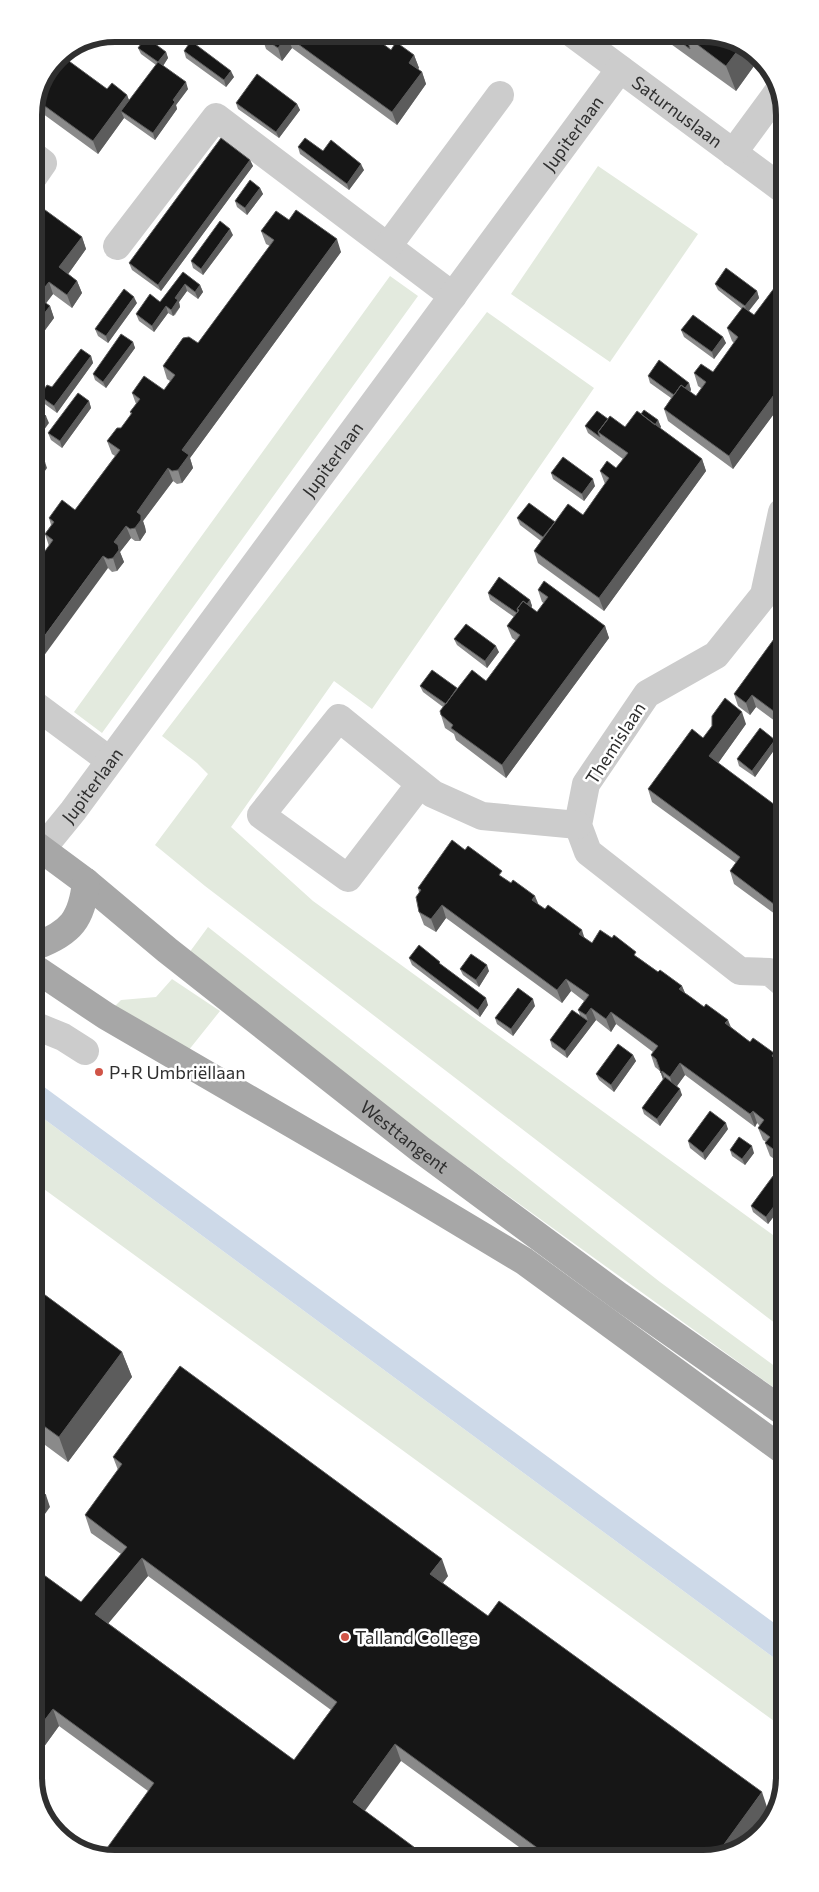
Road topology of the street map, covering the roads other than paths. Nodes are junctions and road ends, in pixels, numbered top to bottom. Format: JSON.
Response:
{"nodes":[{"id":1,"x":585,"y":43,"type":"edge"},
{"id":2,"x":620,"y":69,"type":"junction"},
{"id":3,"x":500,"y":95,"type":"dead end"},
{"id":4,"x":774,"y":97,"type":"edge"},
{"id":5,"x":733,"y":153,"type":"junction"},
{"id":6,"x":776,"y":184,"type":"edge"},
{"id":7,"x":117,"y":246,"type":"dead end"},
{"id":8,"x":388,"y":246,"type":"junction"},
{"id":9,"x":453,"y":296,"type":"junction"},
{"id":10,"x":776,"y":540,"type":"edge"},
{"id":11,"x":43,"y":710,"type":"edge"},
{"id":12,"x":109,"y":760,"type":"junction"},
{"id":13,"x":420,"y":784,"type":"junction"},
{"id":14,"x":578,"y":825,"type":"junction"},
{"id":15,"x":43,"y":843,"type":"edge"},
{"id":16,"x":43,"y":850,"type":"edge"},
{"id":17,"x":86,"y":882,"type":"junction"},
{"id":18,"x":43,"y":943,"type":"edge"},
{"id":19,"x":42,"y":973,"type":"edge"},
{"id":20,"x":776,"y":977,"type":"edge"},
{"id":21,"x":42,"y":1029,"type":"edge"},
{"id":22,"x":85,"y":1051,"type":"dead end"},
{"id":23,"x":776,"y":1406,"type":"edge"},
{"id":24,"x":776,"y":1445,"type":"edge"}],
"edges":[{"from":1,"to":2,"type":"street","name":"Saturnuslaan"},
{"from":2,"to":5,"type":"street","name":"Saturnuslaan"},
{"from":2,"to":9,"type":"street","name":"Jupiterlaan"},
{"from":3,"to":8,"type":"street"},
{"from":4,"to":5,"type":"street"},
{"from":5,"to":6,"type":"street","name":"Saturnuslaan"},
{"from":7,"to":8,"type":"street"},
{"from":8,"to":9,"type":"street"},
{"from":9,"to":12,"type":"street","name":"Jupiterlaan"},
{"from":10,"to":14,"type":"street","name":"Themislaan"},
{"from":11,"to":12,"type":"street"},
{"from":12,"to":15,"type":"street","name":"Jupiterlaan"},
{"from":13,"to":13,"type":"street"},
{"from":13,"to":14,"type":"street"},
{"from":14,"to":20,"type":"street"},
{"from":16,"to":17,"type":"main road","name":"Westtangent"},
{"from":17,"to":18,"type":"main road"},
{"from":17,"to":23,"type":"main road","name":"Westtangent"},
{"from":19,"to":24,"type":"main road"},
{"from":21,"to":22,"type":"street"}]}
